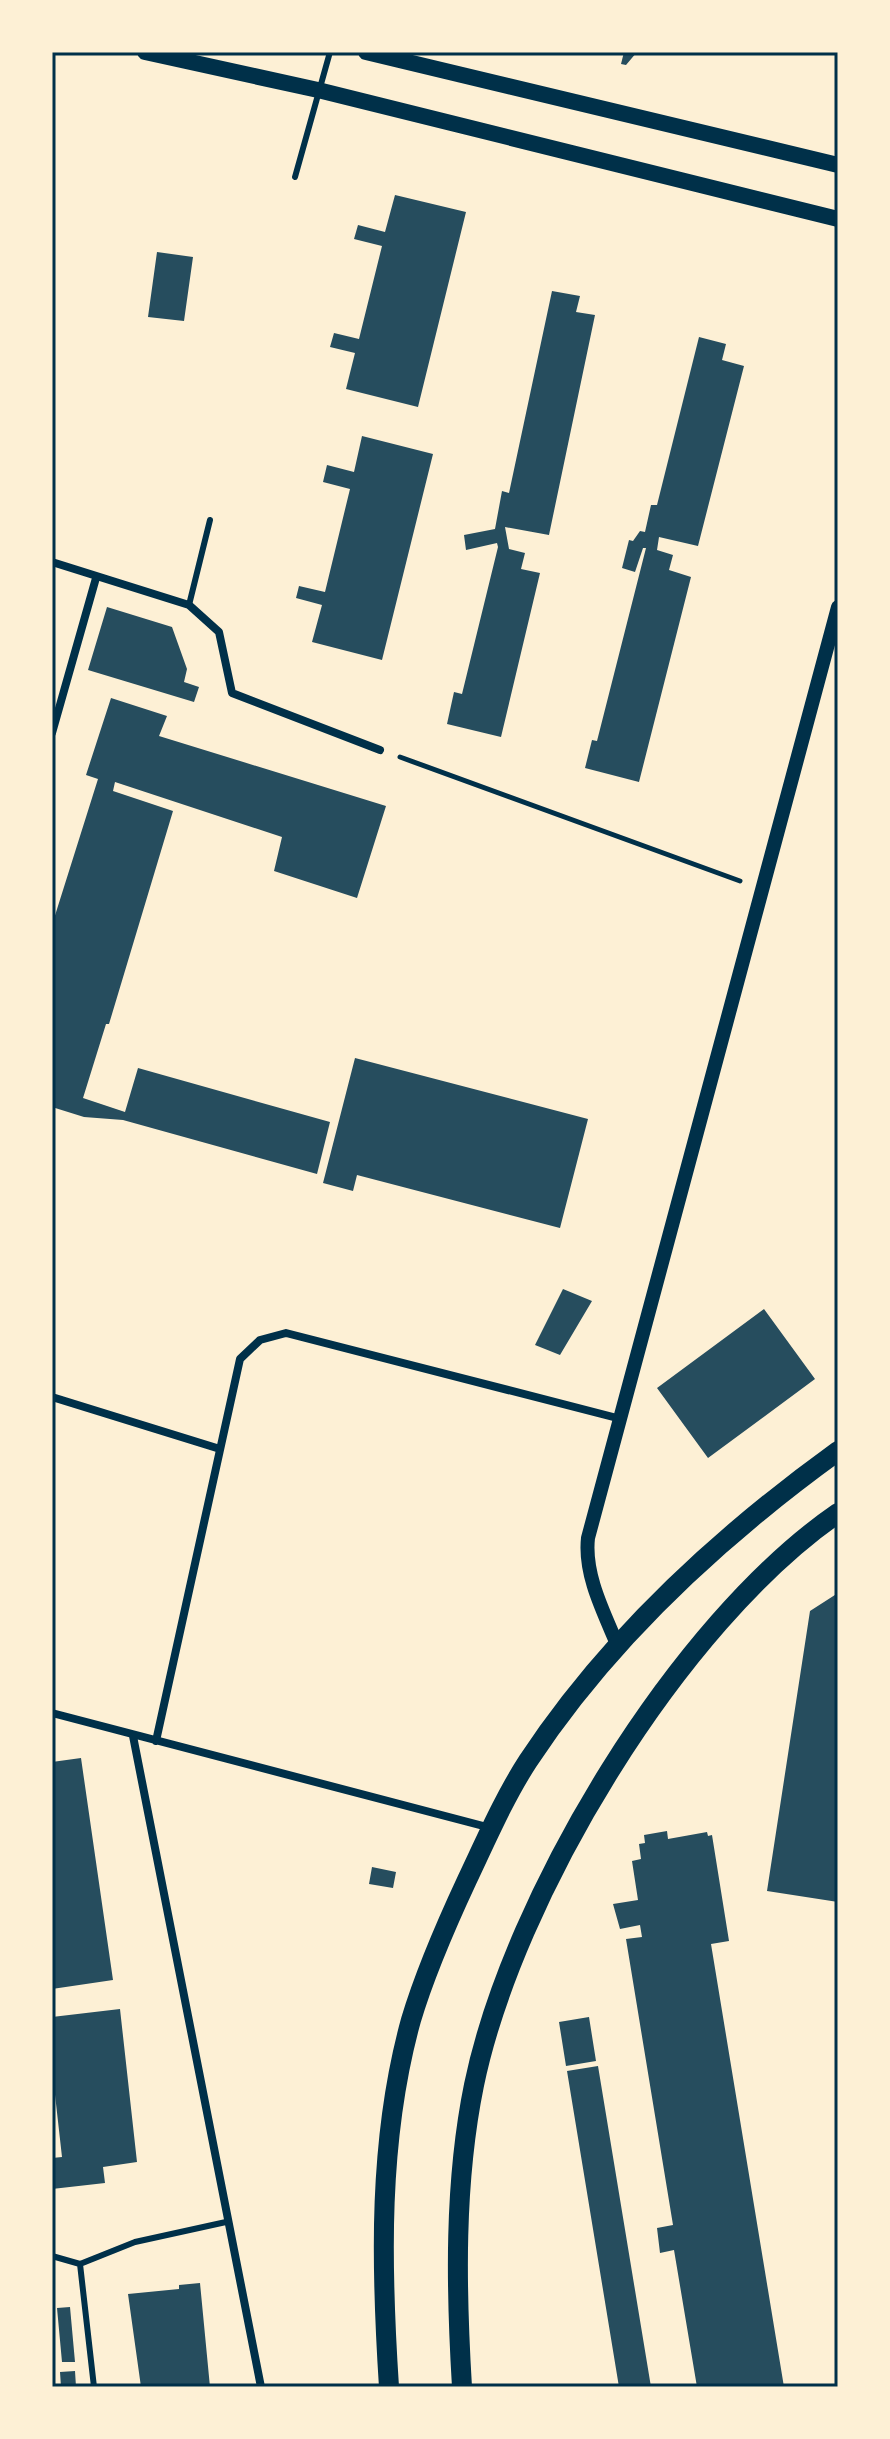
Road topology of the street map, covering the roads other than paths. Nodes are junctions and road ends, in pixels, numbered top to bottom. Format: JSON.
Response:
{"nodes":[{"id":1,"x":145,"y":52,"type":"edge"},
{"id":2,"x":330,"y":52,"type":"edge"},
{"id":3,"x":366,"y":52,"type":"edge"},
{"id":4,"x":318,"y":90,"type":"junction"},
{"id":5,"x":838,"y":165,"type":"edge"},
{"id":6,"x":295,"y":177,"type":"dead end"},
{"id":7,"x":838,"y":219,"type":"edge"},
{"id":8,"x":210,"y":520,"type":"dead end"},
{"id":9,"x":52,"y":562,"type":"edge"},
{"id":10,"x":96,"y":578,"type":"junction"},
{"id":11,"x":189,"y":605,"type":"junction"},
{"id":12,"x":838,"y":607,"type":"edge"},
{"id":13,"x":52,"y":733,"type":"edge"},
{"id":14,"x":380,"y":750,"type":"road end"},
{"id":15,"x":52,"y":1397,"type":"edge"},
{"id":16,"x":622,"y":1420,"type":"junction"},
{"id":17,"x":220,"y":1449,"type":"junction"},
{"id":18,"x":838,"y":1451,"type":"edge"},
{"id":19,"x":838,"y":1513,"type":"edge"},
{"id":20,"x":617,"y":1644,"type":"junction"},
{"id":21,"x":52,"y":1713,"type":"edge"},
{"id":22,"x":133,"y":1736,"type":"junction"},
{"id":23,"x":156,"y":1741,"type":"junction"},
{"id":24,"x":491,"y":1828,"type":"junction"},
{"id":25,"x":226,"y":2222,"type":"junction"},
{"id":26,"x":52,"y":2256,"type":"edge"},
{"id":27,"x":80,"y":2264,"type":"junction"},
{"id":28,"x":94,"y":2387,"type":"edge"},
{"id":29,"x":261,"y":2387,"type":"edge"},
{"id":30,"x":389,"y":2387,"type":"edge"},
{"id":31,"x":462,"y":2387,"type":"edge"}],
"edges":[{"from":1,"to":4,"type":"main road"},
{"from":2,"to":4,"type":"lane"},
{"from":3,"to":5,"type":"main road"},
{"from":4,"to":6,"type":"lane"},
{"from":4,"to":7,"type":"main road"},
{"from":8,"to":11,"type":"lane"},
{"from":9,"to":10,"type":"street"},
{"from":10,"to":11,"type":"street"},
{"from":10,"to":13,"type":"street"},
{"from":11,"to":14,"type":"street"},
{"from":12,"to":16,"type":"street"},
{"from":15,"to":17,"type":"street"},
{"from":16,"to":17,"type":"street"},
{"from":16,"to":20,"type":"street"},
{"from":17,"to":23,"type":"street"},
{"from":18,"to":20,"type":"main road"},
{"from":19,"to":31,"type":"main road"},
{"from":20,"to":24,"type":"main road"},
{"from":21,"to":22,"type":"street"},
{"from":22,"to":23,"type":"street"},
{"from":22,"to":25,"type":"street"},
{"from":23,"to":24,"type":"street"},
{"from":24,"to":30,"type":"main road"},
{"from":25,"to":27,"type":"lane"},
{"from":25,"to":29,"type":"street"},
{"from":26,"to":27,"type":"lane"},
{"from":27,"to":28,"type":"lane"}]}
